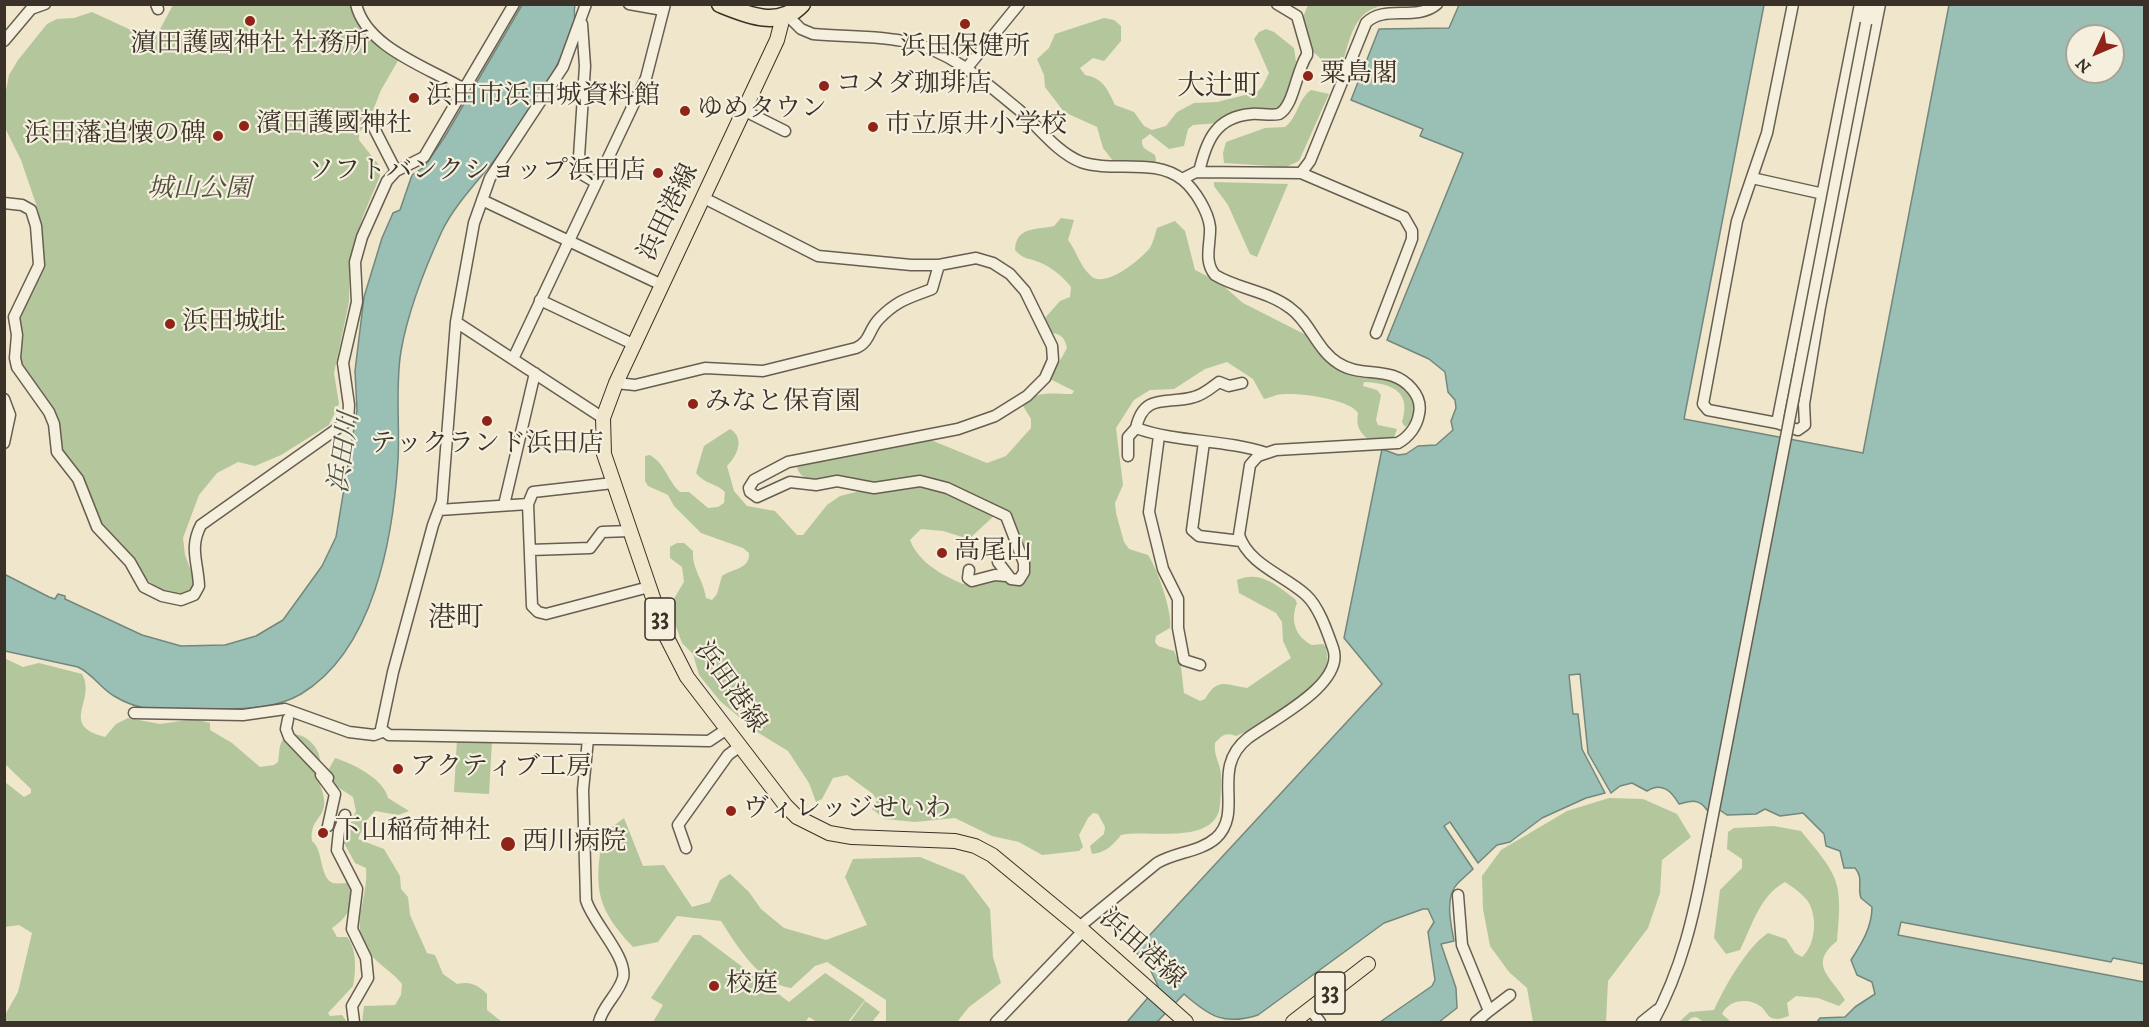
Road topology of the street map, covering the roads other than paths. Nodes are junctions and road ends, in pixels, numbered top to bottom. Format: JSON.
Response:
{"nodes":[{"id":1,"x":45,"y":4,"type":"edge"},
{"id":2,"x":356,"y":4,"type":"edge"},
{"id":3,"x":514,"y":4,"type":"edge"},
{"id":4,"x":586,"y":4,"type":"edge"},
{"id":5,"x":629,"y":4,"type":"edge"},
{"id":6,"x":720,"y":4,"type":"edge"},
{"id":7,"x":802,"y":4,"type":"edge"},
{"id":8,"x":1019,"y":4,"type":"edge"},
{"id":9,"x":1277,"y":4,"type":"edge"},
{"id":10,"x":1437,"y":4,"type":"edge"},
{"id":11,"x":1793,"y":4,"type":"edge"},
{"id":12,"x":1860,"y":4,"type":"edge"},
{"id":13,"x":1870,"y":4,"type":"edge"},
{"id":14,"x":1880,"y":4,"type":"edge"},
{"id":15,"x":664,"y":7,"type":"edge"},
{"id":16,"x":786,"y":16,"type":"junction"},
{"id":17,"x":582,"y":21,"type":"junction"},
{"id":18,"x":4,"y":42,"type":"edge"},
{"id":19,"x":966,"y":69,"type":"junction"},
{"id":20,"x":464,"y":89,"type":"junction"},
{"id":21,"x":745,"y":111,"type":"junction"},
{"id":22,"x":374,"y":128,"type":"dead end"},
{"id":23,"x":785,"y":131,"type":"dead end"},
{"id":24,"x":396,"y":171,"type":"junction"},
{"id":25,"x":1200,"y":172,"type":"junction"},
{"id":26,"x":1301,"y":173,"type":"junction"},
{"id":27,"x":1752,"y":178,"type":"junction"},
{"id":28,"x":1182,"y":179,"type":"junction"},
{"id":29,"x":595,"y":182,"type":"junction"},
{"id":30,"x":1822,"y":194,"type":"junction"},
{"id":31,"x":704,"y":198,"type":"junction"},
{"id":32,"x":1843,"y":199,"type":"junction"},
{"id":33,"x":482,"y":200,"type":"junction"},
{"id":34,"x":4,"y":202,"type":"edge"},
{"id":35,"x":568,"y":240,"type":"junction"},
{"id":36,"x":939,"y":266,"type":"junction"},
{"id":37,"x":662,"y":285,"type":"junction"},
{"id":38,"x":540,"y":300,"type":"junction"},
{"id":39,"x":9,"y":315,"type":"edge"},
{"id":40,"x":456,"y":322,"type":"junction"},
{"id":41,"x":1376,"y":333,"type":"dead end"},
{"id":42,"x":635,"y":345,"type":"junction"},
{"id":43,"x":513,"y":358,"type":"junction"},
{"id":44,"x":535,"y":373,"type":"junction"},
{"id":45,"x":616,"y":383,"type":"junction"},
{"id":46,"x":1242,"y":383,"type":"dead end"},
{"id":47,"x":4,"y":399,"type":"edge"},
{"id":48,"x":603,"y":418,"type":"junction"},
{"id":49,"x":1777,"y":423,"type":"junction"},
{"id":50,"x":1136,"y":428,"type":"junction"},
{"id":51,"x":1159,"y":436,"type":"junction"},
{"id":52,"x":1204,"y":441,"type":"junction"},
{"id":53,"x":4,"y":443,"type":"edge"},
{"id":54,"x":1266,"y":453,"type":"junction"},
{"id":55,"x":1128,"y":456,"type":"dead end"},
{"id":56,"x":613,"y":483,"type":"junction"},
{"id":57,"x":528,"y":504,"type":"junction"},
{"id":58,"x":504,"y":505,"type":"junction"},
{"id":59,"x":439,"y":510,"type":"junction"},
{"id":60,"x":630,"y":531,"type":"junction"},
{"id":61,"x":1241,"y":541,"type":"junction"},
{"id":62,"x":530,"y":550,"type":"junction"},
{"id":63,"x":998,"y":562,"type":"dead end"},
{"id":64,"x":969,"y":570,"type":"dead end"},
{"id":65,"x":1006,"y":576,"type":"junction"},
{"id":66,"x":649,"y":587,"type":"junction"},
{"id":67,"x":1200,"y":665,"type":"dead end"},
{"id":68,"x":134,"y":713,"type":"dead end"},
{"id":69,"x":288,"y":719,"type":"dead end"},
{"id":70,"x":727,"y":729,"type":"junction"},
{"id":71,"x":382,"y":732,"type":"junction"},
{"id":72,"x":588,"y":739,"type":"junction"},
{"id":73,"x":740,"y":746,"type":"junction"},
{"id":74,"x":319,"y":770,"type":"junction"},
{"id":75,"x":328,"y":778,"type":"dead end"},
{"id":76,"x":345,"y":815,"type":"dead end"},
{"id":77,"x":328,"y":826,"type":"dead end"},
{"id":78,"x":686,"y":848,"type":"dead end"},
{"id":79,"x":1458,"y":895,"type":"dead end"},
{"id":80,"x":590,"y":913,"type":"junction"},
{"id":81,"x":592,"y":929,"type":"dead end"},
{"id":82,"x":1081,"y":929,"type":"junction"},
{"id":83,"x":1368,"y":964,"type":"dead end"},
{"id":84,"x":1510,"y":995,"type":"dead end"},
{"id":85,"x":1662,"y":1006,"type":"junction"},
{"id":86,"x":1310,"y":1010,"type":"junction"},
{"id":87,"x":1490,"y":1011,"type":"junction"},
{"id":88,"x":354,"y":1023,"type":"edge"},
{"id":89,"x":599,"y":1023,"type":"edge"},
{"id":90,"x":996,"y":1023,"type":"edge"},
{"id":91,"x":1186,"y":1023,"type":"edge"},
{"id":92,"x":1293,"y":1023,"type":"edge"},
{"id":93,"x":1320,"y":1023,"type":"edge"},
{"id":94,"x":1476,"y":1023,"type":"edge"},
{"id":95,"x":1642,"y":1023,"type":"edge"},
{"id":96,"x":1653,"y":1023,"type":"edge"}],
"edges":[{"from":1,"to":18,"type":"street"},
{"from":2,"to":20,"type":"street"},
{"from":3,"to":20,"type":"street"},
{"from":4,"to":17,"type":"street"},
{"from":5,"to":15,"type":"street"},
{"from":6,"to":16,"type":"highway"},
{"from":7,"to":16,"type":"highway"},
{"from":8,"to":19,"type":"street"},
{"from":9,"to":25,"type":"street"},
{"from":10,"to":26,"type":"street"},
{"from":11,"to":27,"type":"street"},
{"from":12,"to":30,"type":"street"},
{"from":13,"to":85,"type":"street","bridge":true},
{"from":14,"to":32,"type":"street"},
{"from":15,"to":29,"type":"street"},
{"from":16,"to":19,"type":"street"},
{"from":16,"to":21,"type":"main road","name":"浜田港線","number":"33"},
{"from":17,"to":29,"type":"street"},
{"from":17,"to":33,"type":"street"},
{"from":19,"to":28,"type":"street"},
{"from":20,"to":24,"type":"street"},
{"from":21,"to":23,"type":"street"},
{"from":21,"to":31,"type":"main road","name":"浜田港線","number":"33"},
{"from":22,"to":24,"type":"street"},
{"from":24,"to":39,"type":"street"},
{"from":25,"to":26,"type":"street"},
{"from":25,"to":28,"type":"street"},
{"from":26,"to":41,"type":"street"},
{"from":27,"to":30,"type":"street"},
{"from":27,"to":49,"type":"street"},
{"from":28,"to":54,"type":"street"},
{"from":29,"to":35,"type":"street"},
{"from":30,"to":32,"type":"street"},
{"from":30,"to":49,"type":"street"},
{"from":31,"to":36,"type":"street"},
{"from":31,"to":37,"type":"main road","name":"浜田港線","number":"33"},
{"from":32,"to":49,"type":"street"},
{"from":33,"to":35,"type":"street"},
{"from":33,"to":40,"type":"street"},
{"from":34,"to":39,"type":"street"},
{"from":35,"to":37,"type":"street"},
{"from":35,"to":38,"type":"street"},
{"from":36,"to":45,"type":"street"},
{"from":36,"to":65,"type":"street"},
{"from":37,"to":42,"type":"main road","name":"浜田港線","number":"33"},
{"from":38,"to":42,"type":"street"},
{"from":38,"to":43,"type":"street"},
{"from":40,"to":43,"type":"street"},
{"from":40,"to":59,"type":"street"},
{"from":42,"to":45,"type":"main road","name":"浜田港線","number":"33"},
{"from":43,"to":44,"type":"street"},
{"from":44,"to":48,"type":"street"},
{"from":44,"to":58,"type":"street"},
{"from":45,"to":48,"type":"main road","name":"浜田港線","number":"33"},
{"from":46,"to":50,"type":"street"},
{"from":47,"to":53,"type":"street"},
{"from":48,"to":56,"type":"main road","name":"浜田港線","number":"33"},
{"from":50,"to":51,"type":"street"},
{"from":50,"to":55,"type":"street"},
{"from":51,"to":52,"type":"street"},
{"from":51,"to":67,"type":"street"},
{"from":52,"to":54,"type":"street"},
{"from":52,"to":61,"type":"street"},
{"from":54,"to":61,"type":"street"},
{"from":56,"to":57,"type":"street"},
{"from":56,"to":60,"type":"main road","name":"浜田港線","number":"33"},
{"from":57,"to":58,"type":"street"},
{"from":57,"to":62,"type":"street"},
{"from":58,"to":59,"type":"street"},
{"from":59,"to":71,"type":"street"},
{"from":60,"to":62,"type":"street"},
{"from":60,"to":66,"type":"main road","name":"浜田港線","number":"33"},
{"from":61,"to":82,"type":"street"},
{"from":62,"to":66,"type":"street"},
{"from":63,"to":65,"type":"street"},
{"from":64,"to":65,"type":"street"},
{"from":66,"to":70,"type":"main road","name":"浜田港線","number":"33"},
{"from":68,"to":71,"type":"street"},
{"from":69,"to":74,"type":"street"},
{"from":70,"to":72,"type":"street"},
{"from":70,"to":73,"type":"main road","name":"浜田港線","number":"33"},
{"from":71,"to":72,"type":"street"},
{"from":72,"to":80,"type":"street"},
{"from":73,"to":78,"type":"street"},
{"from":73,"to":82,"type":"main road","name":"浜田港線","number":"33"},
{"from":74,"to":75,"type":"street"},
{"from":74,"to":77,"type":"street"},
{"from":76,"to":88,"type":"street"},
{"from":79,"to":87,"type":"street"},
{"from":80,"to":81,"type":"street"},
{"from":80,"to":89,"type":"street"},
{"from":82,"to":90,"type":"street"},
{"from":82,"to":91,"type":"main road","name":"浜田港線","number":"33"},
{"from":83,"to":86,"type":"main road","number":"33"},
{"from":84,"to":87,"type":"street"},
{"from":85,"to":95,"type":"street"},
{"from":85,"to":96,"type":"street"},
{"from":86,"to":92,"type":"main road","number":"33"},
{"from":86,"to":93,"type":"street"},
{"from":87,"to":94,"type":"street"}]}
